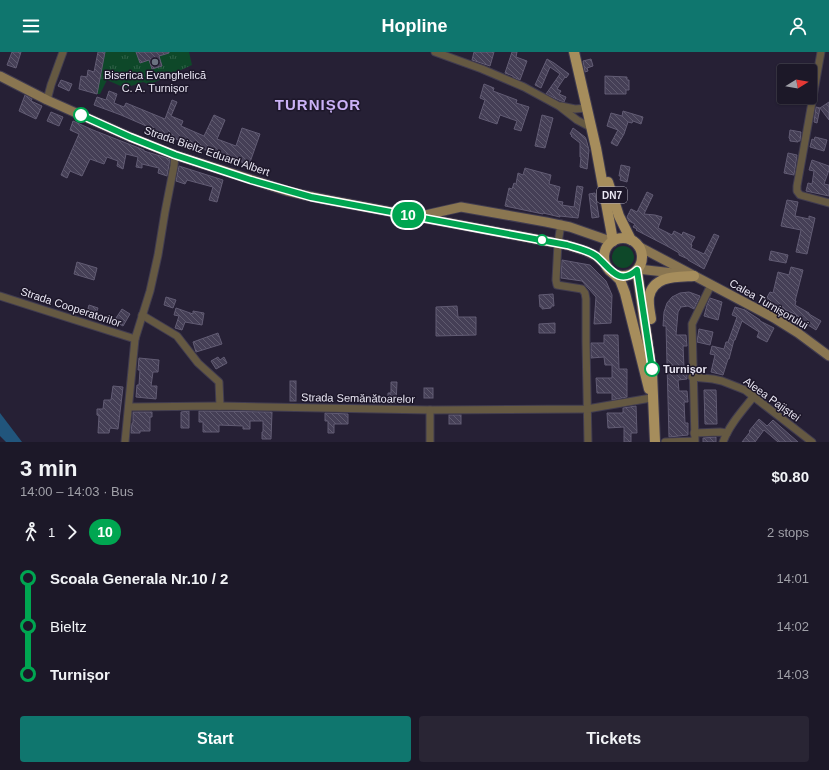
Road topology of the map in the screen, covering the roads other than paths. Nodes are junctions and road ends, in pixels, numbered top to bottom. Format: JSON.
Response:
{"nodes":[{"id":1,"x":62,"y":52,"type":"edge"},
{"id":2,"x":435,"y":52,"type":"edge"},
{"id":3,"x":574,"y":52,"type":"edge"},
{"id":4,"x":820,"y":52,"type":"edge"},
{"id":5,"x":0,"y":76,"type":"edge"},
{"id":6,"x":47,"y":100,"type":"junction"},
{"id":7,"x":559,"y":106,"type":"junction"},
{"id":8,"x":587,"y":108,"type":"junction"},
{"id":9,"x":592,"y":128,"type":"junction"},
{"id":10,"x":596,"y":148,"type":"junction"},
{"id":11,"x":175,"y":155,"type":"junction"},
{"id":12,"x":829,"y":203,"type":"edge"},
{"id":13,"x":418,"y":217,"type":"junction"},
{"id":14,"x":561,"y":224,"type":"junction"},
{"id":15,"x":613,"y":241,"type":"junction"},
{"id":16,"x":558,"y":243,"type":"junction"},
{"id":17,"x":635,"y":243,"type":"junction"},
{"id":18,"x":638,"y":269,"type":"junction"},
{"id":19,"x":611,"y":270,"type":"junction"},
{"id":20,"x":694,"y":276,"type":"junction"},
{"id":21,"x":711,"y":285,"type":"junction"},
{"id":22,"x":0,"y":296,"type":"edge"},
{"id":23,"x":142,"y":315,"type":"junction"},
{"id":24,"x":135,"y":339,"type":"junction"},
{"id":25,"x":829,"y":356,"type":"edge"},
{"id":26,"x":692,"y":377,"type":"junction"},
{"id":27,"x":754,"y":396,"type":"junction"},
{"id":28,"x":652,"y":402,"type":"junction"},
{"id":29,"x":220,"y":406,"type":"junction"},
{"id":30,"x":129,"y":407,"type":"junction"},
{"id":31,"x":587,"y":409,"type":"junction"},
{"id":32,"x":430,"y":410,"type":"junction"},
{"id":33,"x":694,"y":433,"type":"junction"},
{"id":34,"x":727,"y":434,"type":"junction"},
{"id":35,"x":126,"y":442,"type":"edge"},
{"id":36,"x":430,"y":442,"type":"edge"},
{"id":37,"x":588,"y":442,"type":"edge"},
{"id":38,"x":655,"y":442,"type":"edge"},
{"id":39,"x":665,"y":442,"type":"edge"},
{"id":40,"x":724,"y":442,"type":"edge"},
{"id":41,"x":812,"y":442,"type":"edge"}],
"edges":[{"from":1,"to":6,"type":"street"},
{"from":2,"to":7,"type":"street"},
{"from":3,"to":8,"type":"main road","number":"DN7"},
{"from":4,"to":12,"type":"street"},
{"from":5,"to":6,"type":"street","name":"Strada Bieltz Eduard Albert"},
{"from":6,"to":11,"type":"street","name":"Strada Bieltz Eduard Albert"},
{"from":7,"to":8,"type":"street"},
{"from":7,"to":9,"type":"street"},
{"from":8,"to":9,"type":"main road","number":"DN7"},
{"from":9,"to":10,"type":"main road","number":"DN7"},
{"from":10,"to":15,"type":"main road","number":"DN7"},
{"from":10,"to":17,"type":"main road","number":"DN7"},
{"from":11,"to":13,"type":"street","name":"Strada Bieltz Eduard Albert"},
{"from":11,"to":23,"type":"street"},
{"from":13,"to":14,"type":"street"},
{"from":13,"to":16,"type":"street","name":"Strada Bieltz Eduard Albert"},
{"from":14,"to":15,"type":"street"},
{"from":14,"to":16,"type":"street"},
{"from":15,"to":17,"type":"main road"},
{"from":15,"to":19,"type":"main road"},
{"from":16,"to":19,"type":"street","name":"Strada Bieltz Eduard Albert"},
{"from":16,"to":31,"type":"street"},
{"from":17,"to":18,"type":"main road","number":"DN7"},
{"from":17,"to":20,"type":"street","name":"Calea Turnișorului"},
{"from":18,"to":19,"type":"main road"},
{"from":18,"to":20,"type":"street","name":"Calea Turnișorului"},
{"from":18,"to":28,"type":"main road","number":"DN7"},
{"from":19,"to":28,"type":"main road","number":"DN7"},
{"from":20,"to":21,"type":"street","name":"Calea Turnișorului"},
{"from":20,"to":28,"type":"main road"},
{"from":21,"to":25,"type":"street","name":"Calea Turnișorului"},
{"from":21,"to":26,"type":"street"},
{"from":22,"to":24,"type":"street","name":"Strada Cooperatorilor"},
{"from":23,"to":24,"type":"street"},
{"from":23,"to":29,"type":"street"},
{"from":24,"to":30,"type":"street"},
{"from":26,"to":27,"type":"street","name":"Aleea Pajiștei"},
{"from":26,"to":33,"type":"street"},
{"from":27,"to":34,"type":"street"},
{"from":27,"to":41,"type":"street","name":"Aleea Pajiștei"},
{"from":28,"to":31,"type":"street","name":"Strada Semănătoarelor"},
{"from":28,"to":38,"type":"main road","number":"DN7"},
{"from":29,"to":30,"type":"street","name":"Strada Semănătoarelor"},
{"from":29,"to":32,"type":"street","name":"Strada Semănătoarelor"},
{"from":30,"to":35,"type":"street"},
{"from":31,"to":32,"type":"street","name":"Strada Semănătoarelor"},
{"from":31,"to":37,"type":"street"},
{"from":32,"to":36,"type":"street"},
{"from":33,"to":34,"type":"street"},
{"from":33,"to":39,"type":"street"},
{"from":34,"to":40,"type":"street"}]}
